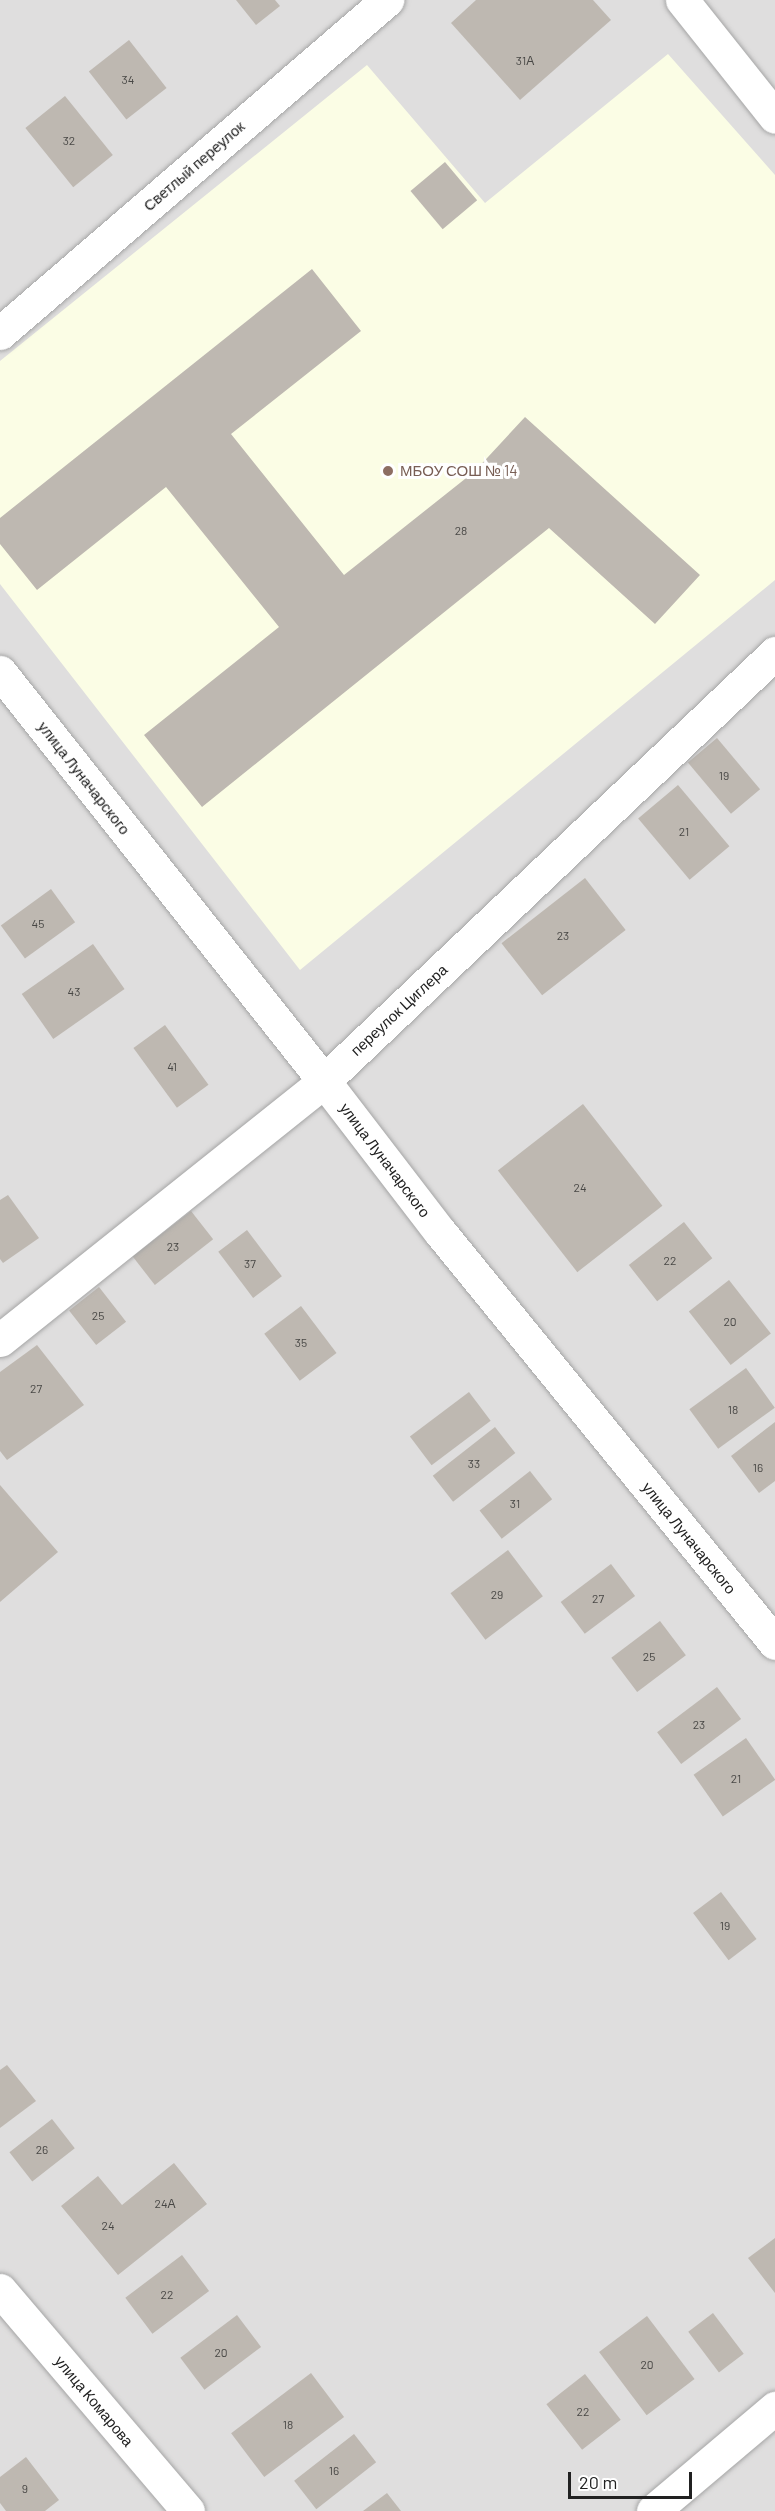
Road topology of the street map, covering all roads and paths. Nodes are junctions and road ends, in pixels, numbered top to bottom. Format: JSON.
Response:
{"nodes":[{"id":1,"x":387,"y":0,"type":"edge"},
{"id":2,"x":682,"y":0,"type":"edge"},
{"id":3,"x":775,"y":117,"type":"edge"},
{"id":4,"x":0,"y":333,"type":"edge"},
{"id":5,"x":775,"y":653,"type":"edge"},
{"id":6,"x":0,"y":672,"type":"edge"},
{"id":7,"x":324,"y":1081,"type":"junction"},
{"id":8,"x":0,"y":1340,"type":"edge"},
{"id":9,"x":775,"y":1643,"type":"edge"},
{"id":10,"x":0,"y":2290,"type":"edge"},
{"id":11,"x":775,"y":2408,"type":"edge"},
{"id":12,"x":188,"y":2511,"type":"edge"},
{"id":13,"x":653,"y":2511,"type":"edge"}],
"edges":[{"from":1,"to":4,"type":"street","name":"Светлый переулок"},
{"from":2,"to":3,"type":"street"},
{"from":5,"to":7,"type":"street","name":"переулок Циглера"},
{"from":6,"to":7,"type":"street","name":"улица Луначарского"},
{"from":7,"to":8,"type":"street","name":"переулок Циглера"},
{"from":7,"to":9,"type":"street","name":"улица Луначарского"},
{"from":10,"to":12,"type":"street","name":"улица Комарова"},
{"from":11,"to":13,"type":"street"}]}
